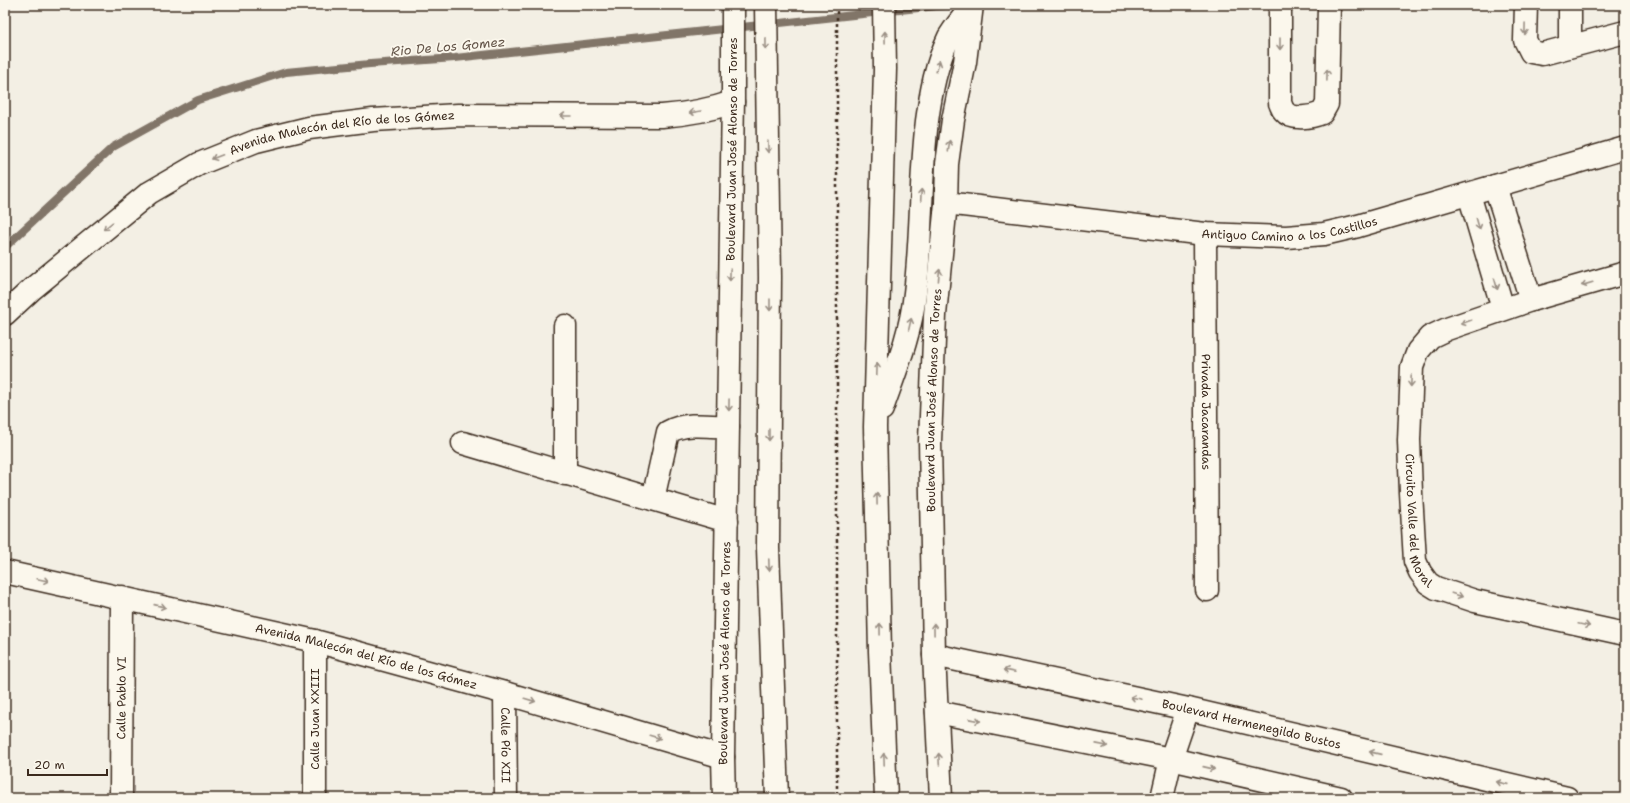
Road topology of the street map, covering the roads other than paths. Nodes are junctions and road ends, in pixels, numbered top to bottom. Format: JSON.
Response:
{"nodes":[{"id":1,"x":733,"y":5,"type":"edge"},
{"id":2,"x":766,"y":5,"type":"edge"},
{"id":3,"x":884,"y":5,"type":"edge"},
{"id":4,"x":1280,"y":5,"type":"edge"},
{"id":5,"x":1329,"y":5,"type":"edge"},
{"id":6,"x":1526,"y":5,"type":"edge"},
{"id":7,"x":1570,"y":5,"type":"edge"},
{"id":8,"x":972,"y":7,"type":"edge"},
{"id":9,"x":1625,"y":32,"type":"edge"},
{"id":10,"x":1570,"y":46,"type":"junction"},
{"id":11,"x":733,"y":99,"type":"junction"},
{"id":12,"x":1625,"y":148,"type":"edge"},
{"id":13,"x":1495,"y":186,"type":"junction"},
{"id":14,"x":1469,"y":194,"type":"junction"},
{"id":15,"x":946,"y":203,"type":"junction"},
{"id":16,"x":1205,"y":234,"type":"junction"},
{"id":17,"x":1625,"y":273,"type":"edge"},
{"id":18,"x":1531,"y":300,"type":"junction"},
{"id":19,"x":1503,"y":309,"type":"junction"},
{"id":20,"x":5,"y":314,"type":"edge"},
{"id":21,"x":566,"y":326,"type":"dead end"},
{"id":22,"x":728,"y":427,"type":"junction"},
{"id":23,"x":876,"y":428,"type":"junction"},
{"id":24,"x":463,"y":443,"type":"dead end"},
{"id":25,"x":565,"y":474,"type":"junction"},
{"id":26,"x":653,"y":499,"type":"junction"},
{"id":27,"x":727,"y":521,"type":"junction"},
{"id":28,"x":5,"y":572,"type":"edge"},
{"id":29,"x":1207,"y":590,"type":"dead end"},
{"id":30,"x":122,"y":597,"type":"junction"},
{"id":31,"x":1625,"y":634,"type":"edge"},
{"id":32,"x":315,"y":641,"type":"junction"},
{"id":33,"x":934,"y":655,"type":"junction"},
{"id":34,"x":505,"y":693,"type":"junction"},
{"id":35,"x":1188,"y":709,"type":"junction"},
{"id":36,"x":936,"y":712,"type":"junction"},
{"id":37,"x":723,"y":757,"type":"junction"},
{"id":38,"x":1171,"y":759,"type":"junction"},
{"id":39,"x":121,"y":798,"type":"edge"},
{"id":40,"x":315,"y":798,"type":"edge"},
{"id":41,"x":506,"y":798,"type":"edge"},
{"id":42,"x":724,"y":798,"type":"edge"},
{"id":43,"x":777,"y":798,"type":"edge"},
{"id":44,"x":886,"y":798,"type":"edge"},
{"id":45,"x":941,"y":798,"type":"edge"},
{"id":46,"x":1162,"y":798,"type":"edge"},
{"id":47,"x":1341,"y":798,"type":"edge"},
{"id":48,"x":1567,"y":798,"type":"edge"}],
"edges":[{"from":1,"to":11,"type":"street","name":"Boulevard Juan José Alonso de Torres"},
{"from":2,"to":43,"type":"street","one_way":true},
{"from":23,"to":3,"type":"street","one_way":true},
{"from":4,"to":5,"type":"street","one_way":true},
{"from":6,"to":10,"type":"street","one_way":true},
{"from":7,"to":10,"type":"street"},
{"from":15,"to":8,"type":"street","name":"Boulevard Juan José Alonso de Torres","one_way":true},
{"from":23,"to":8,"type":"street","one_way":true},
{"from":9,"to":10,"type":"street"},
{"from":11,"to":20,"type":"street","name":"Avenida Malecón del Río de los Gómez","one_way":true},
{"from":11,"to":22,"type":"street","name":"Boulevard Juan José Alonso de Torres","one_way":true},
{"from":12,"to":13,"type":"street","name":"Antiguo Camino a los Castillos"},
{"from":13,"to":14,"type":"street","name":"Antiguo Camino a los Castillos"},
{"from":13,"to":18,"type":"street"},
{"from":14,"to":16,"type":"street","name":"Antiguo Camino a los Castillos"},
{"from":14,"to":19,"type":"street","one_way":true},
{"from":15,"to":16,"type":"street","name":"Antiguo Camino a los Castillos"},
{"from":33,"to":15,"type":"street","name":"Boulevard Juan José Alonso de Torres","one_way":true},
{"from":16,"to":29,"type":"street","name":"Privada Jacarandas"},
{"from":17,"to":18,"type":"street","name":"Circuito Valle del Moral","one_way":true},
{"from":18,"to":19,"type":"street","name":"Circuito Valle del Moral"},
{"from":19,"to":31,"type":"street","name":"Circuito Valle del Moral","one_way":true},
{"from":21,"to":25,"type":"street"},
{"from":22,"to":26,"type":"street"},
{"from":22,"to":27,"type":"street","name":"Boulevard Juan José Alonso de Torres"},
{"from":44,"to":23,"type":"street","one_way":true},
{"from":24,"to":25,"type":"street"},
{"from":25,"to":26,"type":"street"},
{"from":26,"to":27,"type":"street"},
{"from":27,"to":37,"type":"street","name":"Boulevard Juan José Alonso de Torres"},
{"from":28,"to":30,"type":"street","name":"Avenida Malecón del Río de los Gómez","one_way":true},
{"from":30,"to":32,"type":"street","name":"Avenida Malecón del Río de los Gómez","one_way":true},
{"from":30,"to":39,"type":"street","name":"Calle Pablo VI"},
{"from":32,"to":34,"type":"street","name":"Avenida Malecón del Río de los Gómez"},
{"from":32,"to":40,"type":"street","name":"Calle Juan XXIII"},
{"from":35,"to":33,"type":"street","name":"Boulevard Hermenegildo Bustos","one_way":true},
{"from":33,"to":36,"type":"street","name":"Boulevard Juan José Alonso de Torres"},
{"from":34,"to":37,"type":"street","name":"Avenida Malecón del Río de los Gómez","one_way":true},
{"from":34,"to":41,"type":"street","name":"Calle Pío XII"},
{"from":35,"to":38,"type":"street"},
{"from":48,"to":35,"type":"street","name":"Boulevard Hermenegildo Bustos","one_way":true},
{"from":36,"to":38,"type":"street","one_way":true},
{"from":45,"to":36,"type":"street","name":"Boulevard Juan José Alonso de Torres","one_way":true},
{"from":37,"to":42,"type":"street","name":"Boulevard Juan José Alonso de Torres"},
{"from":38,"to":46,"type":"street"},
{"from":38,"to":47,"type":"street","one_way":true}]}
